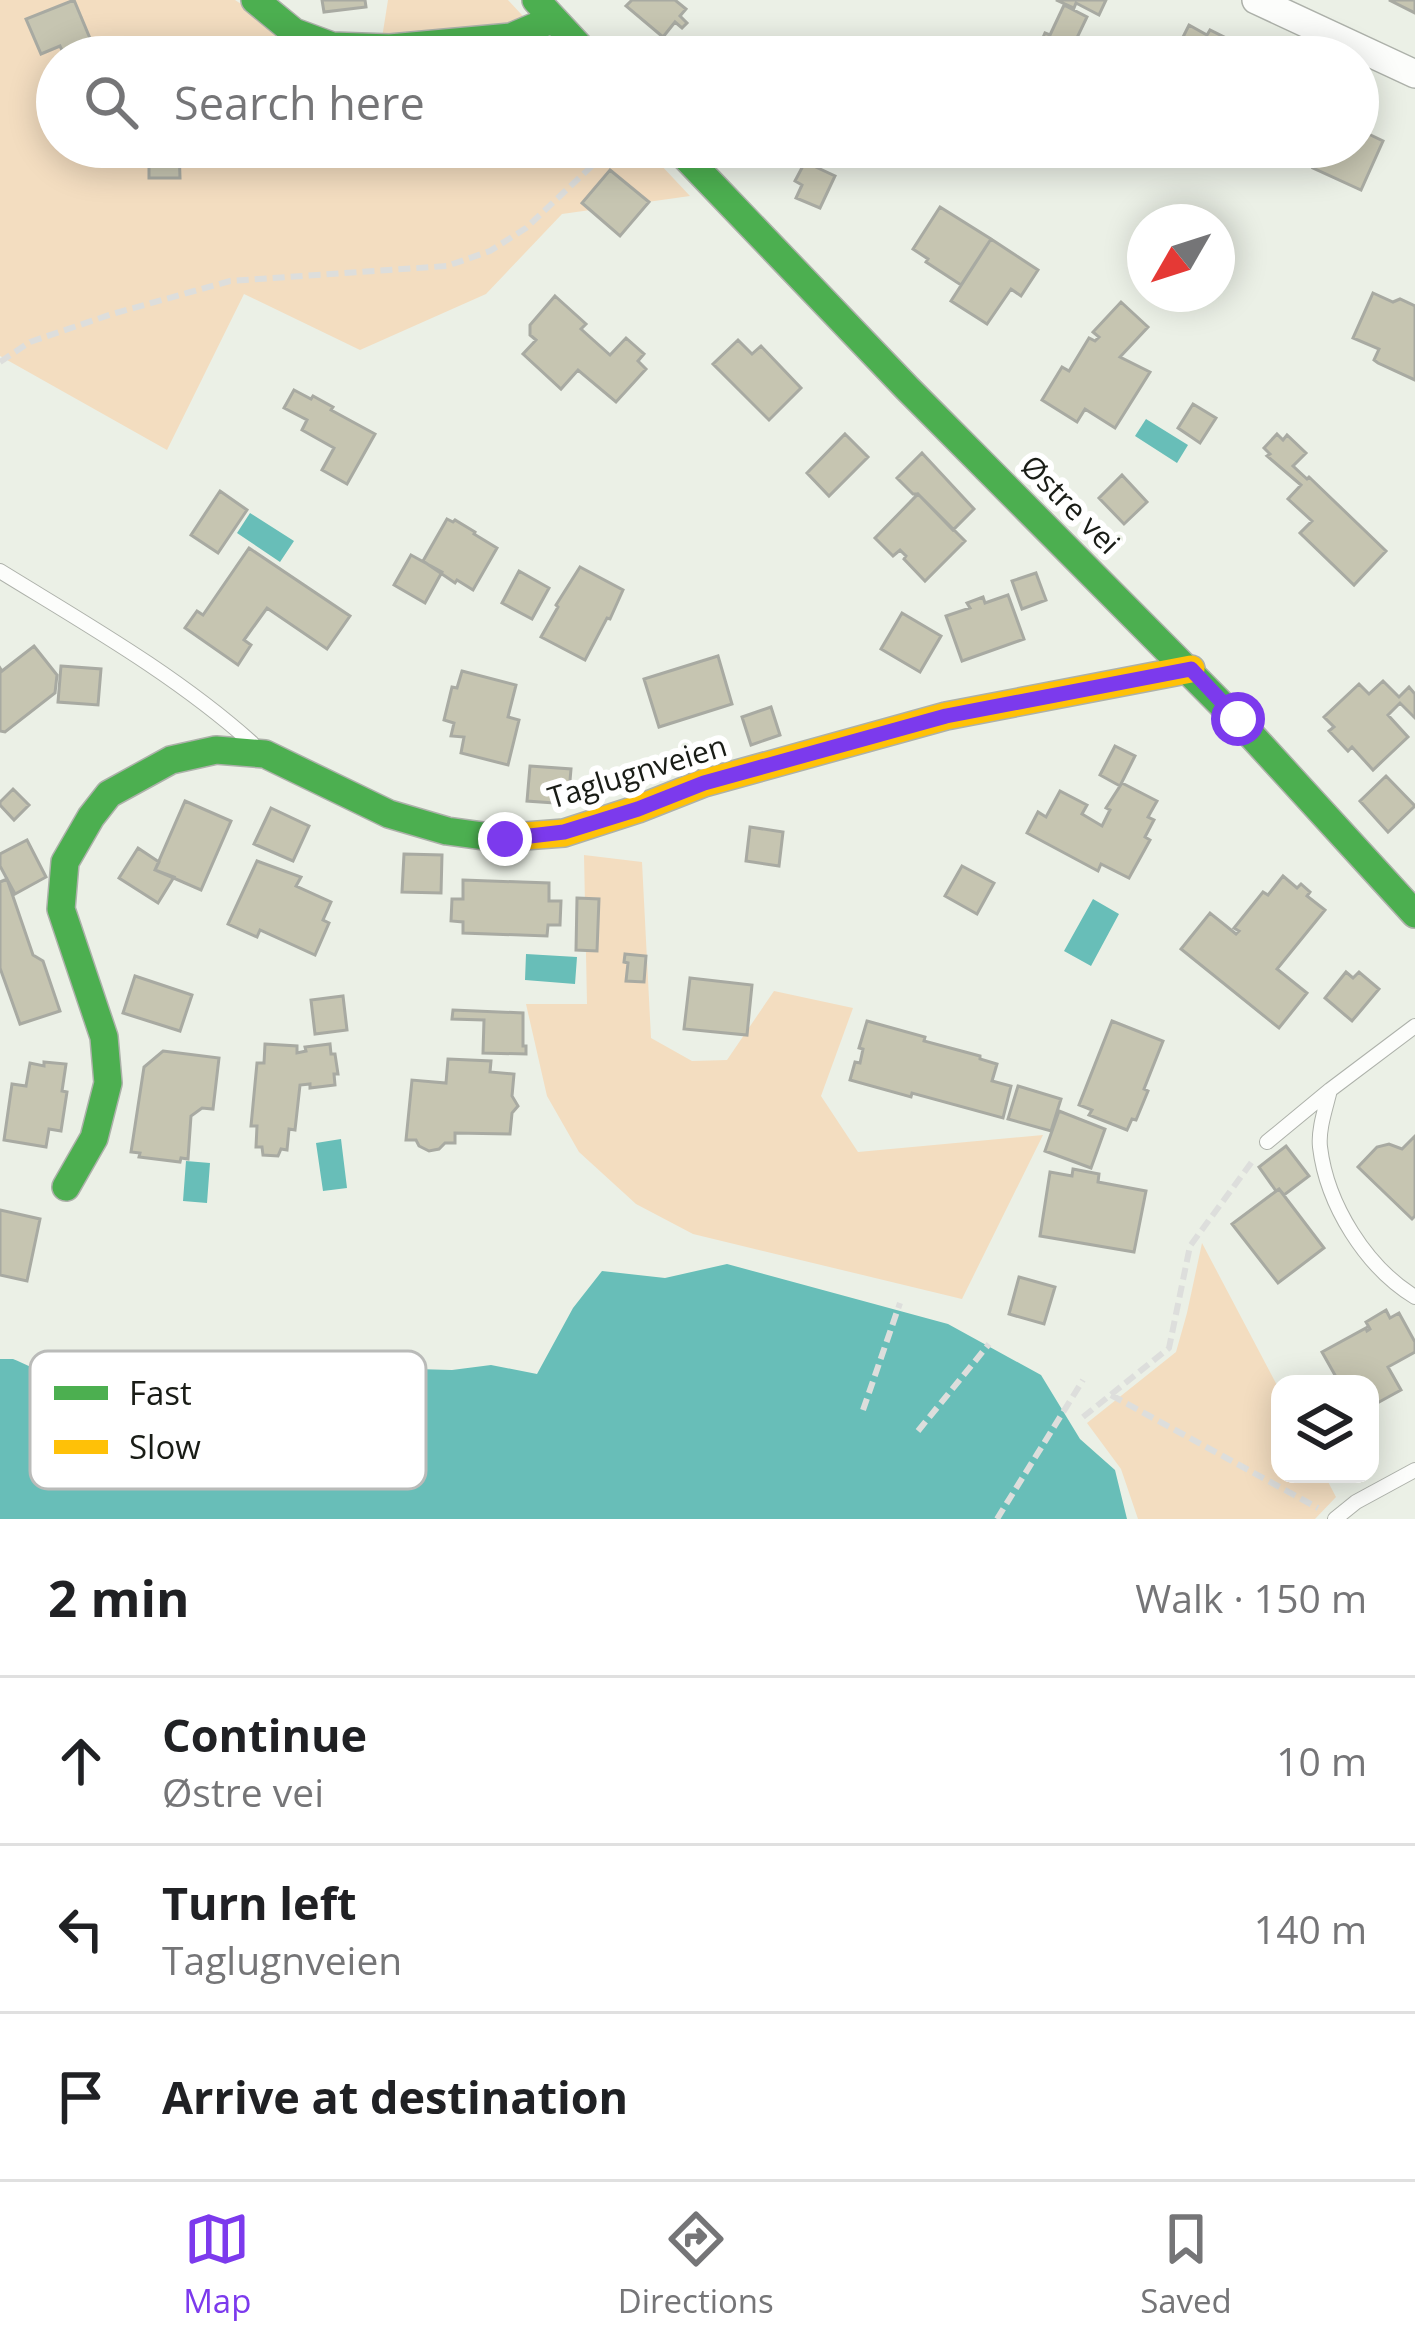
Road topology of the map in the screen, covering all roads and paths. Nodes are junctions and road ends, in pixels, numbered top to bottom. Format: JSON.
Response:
{"nodes":[{"id":1,"x":255,"y":0,"type":"edge"},
{"id":2,"x":1256,"y":0,"type":"edge"},
{"id":3,"x":544,"y":9,"type":"edge"},
{"id":4,"x":305,"y":36,"type":"edge"},
{"id":5,"x":512,"y":36,"type":"edge"},
{"id":6,"x":569,"y":36,"type":"edge"},
{"id":7,"x":1333,"y":36,"type":"edge"},
{"id":8,"x":1379,"y":57,"type":"edge"},
{"id":9,"x":1415,"y":74,"type":"edge"},
{"id":10,"x":590,"y":168,"type":"edge"},
{"id":11,"x":696,"y":168,"type":"edge"},
{"id":12,"x":0,"y":362,"type":"edge"},
{"id":13,"x":0,"y":571,"type":"edge"},
{"id":14,"x":1191,"y":669,"type":"junction"},
{"id":15,"x":265,"y":754,"type":"junction"},
{"id":16,"x":1415,"y":914,"type":"edge"},
{"id":17,"x":1415,"y":1026,"type":"edge"},
{"id":18,"x":1330,"y":1090,"type":"junction"},
{"id":19,"x":1267,"y":1142,"type":"joint"},
{"id":20,"x":66,"y":1187,"type":"dead end"},
{"id":21,"x":1415,"y":1297,"type":"edge"},
{"id":22,"x":900,"y":1303,"type":"dead end"},
{"id":23,"x":989,"y":1344,"type":"dead end"},
{"id":24,"x":1083,"y":1380,"type":"dead end"},
{"id":25,"x":1111,"y":1395,"type":"junction"},
{"id":26,"x":863,"y":1410,"type":"dead end"},
{"id":27,"x":1083,"y":1417,"type":"dead end"},
{"id":28,"x":918,"y":1431,"type":"dead end"},
{"id":29,"x":1415,"y":1470,"type":"edge"},
{"id":30,"x":1336,"y":1518,"type":"edge"},
{"id":31,"x":998,"y":1519,"type":"edge"}],
"edges":[{"from":1,"to":4,"type":"street"},
{"from":2,"to":7,"type":"street"},
{"from":3,"to":5,"type":"street"},
{"from":3,"to":6,"type":"street"},
{"from":8,"to":9,"type":"street"},
{"from":10,"to":12,"type":"path"},
{"from":11,"to":14,"type":"street","name":"Østre vei"},
{"from":13,"to":15,"type":"lane"},
{"from":14,"to":15,"type":"street","name":"Taglugnveien"},
{"from":14,"to":16,"type":"street","name":"Østre vei"},
{"from":15,"to":20,"type":"street","name":"Taglugnveien"},
{"from":17,"to":18,"type":"lane"},
{"from":18,"to":19,"type":"lane"},
{"from":18,"to":21,"type":"lane"},
{"from":19,"to":25,"type":"path"},
{"from":22,"to":26,"type":"path"},
{"from":23,"to":28,"type":"path"},
{"from":24,"to":31,"type":"path"},
{"from":25,"to":27,"type":"path"},
{"from":25,"to":30,"type":"path"},
{"from":29,"to":30,"type":"lane"}]}
